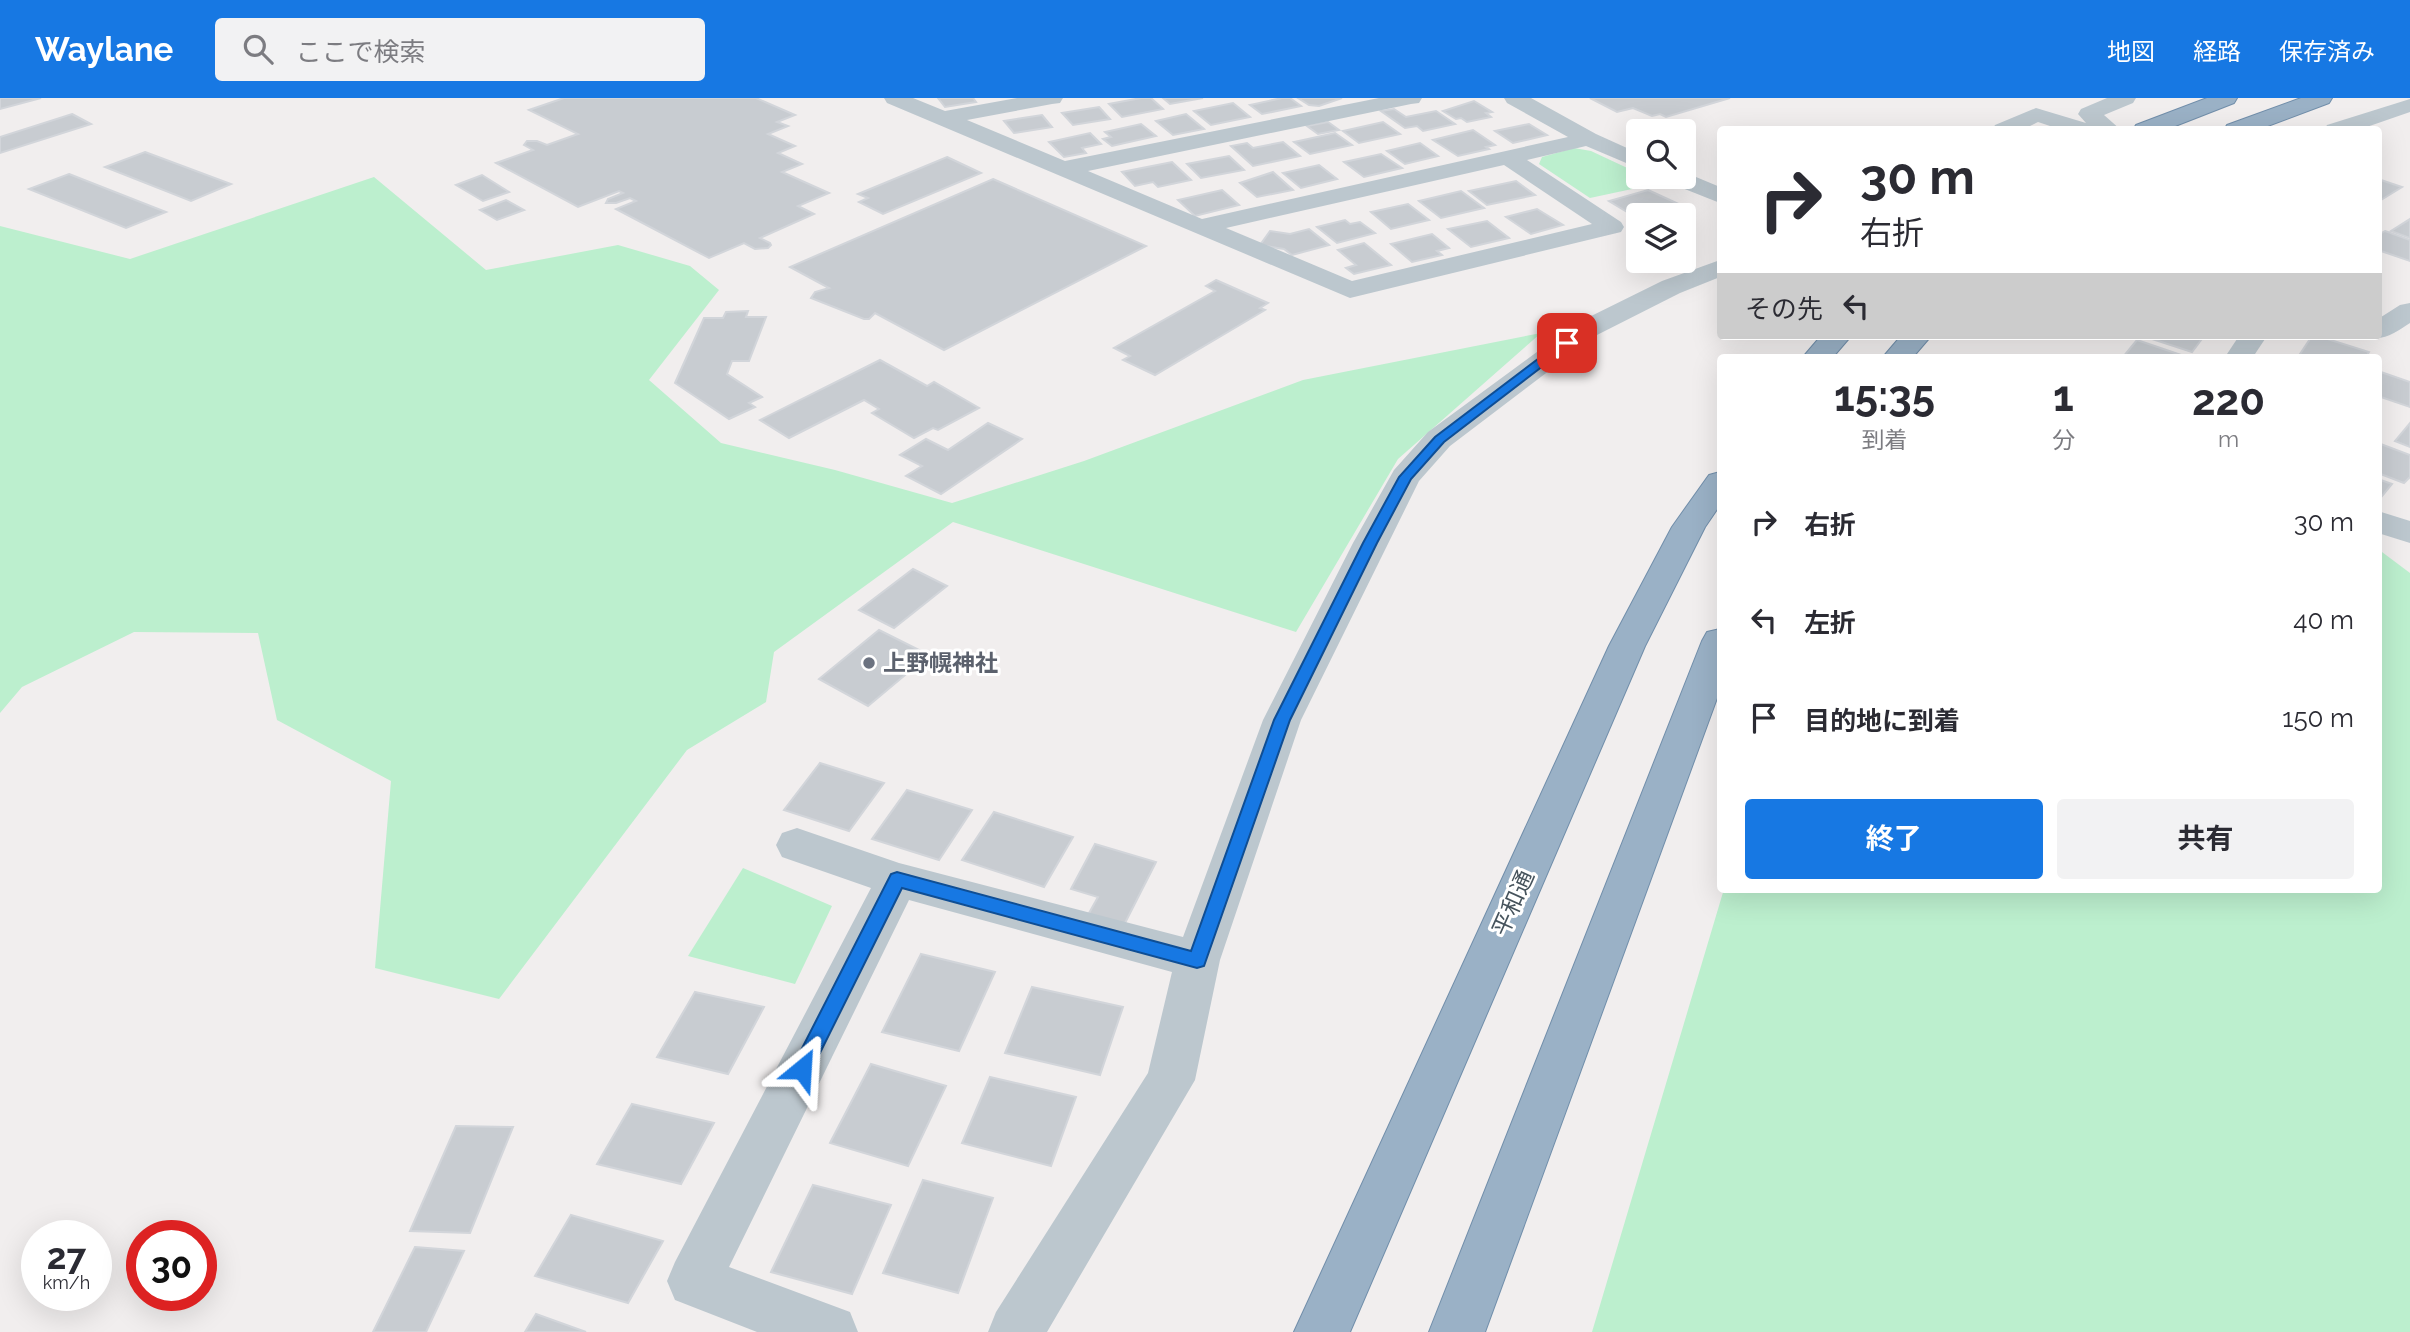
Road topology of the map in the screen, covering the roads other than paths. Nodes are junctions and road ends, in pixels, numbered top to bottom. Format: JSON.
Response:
{"nodes":[{"id":1,"x":895,"y":98,"type":"edge"},
{"id":2,"x":1052,"y":98,"type":"edge"},
{"id":3,"x":1411,"y":98,"type":"edge"},
{"id":4,"x":1515,"y":98,"type":"edge"},
{"id":5,"x":2125,"y":98,"type":"edge"},
{"id":6,"x":2226,"y":98,"type":"edge"},
{"id":7,"x":2321,"y":98,"type":"edge"},
{"id":8,"x":2405,"y":110,"type":"edge"},
{"id":9,"x":943,"y":118,"type":"junction"},
{"id":10,"x":2012,"y":126,"type":"edge"},
{"id":11,"x":2074,"y":126,"type":"edge"},
{"id":12,"x":2104,"y":126,"type":"edge"},
{"id":13,"x":2154,"y":126,"type":"edge"},
{"id":14,"x":2246,"y":126,"type":"edge"},
{"id":15,"x":2349,"y":126,"type":"edge"},
{"id":16,"x":1588,"y":139,"type":"junction"},
{"id":17,"x":1506,"y":156,"type":"junction"},
{"id":18,"x":1626,"y":156,"type":"edge"},
{"id":19,"x":1062,"y":169,"type":"junction"},
{"id":20,"x":1696,"y":186,"type":"edge"},
{"id":21,"x":1717,"y":195,"type":"edge"},
{"id":22,"x":1199,"y":227,"type":"junction"},
{"id":23,"x":1717,"y":269,"type":"edge"},
{"id":24,"x":2410,"y":311,"type":"edge"},
{"id":25,"x":2382,"y":330,"type":"edge"},
{"id":26,"x":2382,"y":335,"type":"edge"},
{"id":27,"x":1833,"y":340,"type":"edge"},
{"id":28,"x":1913,"y":340,"type":"edge"},
{"id":29,"x":2410,"y":346,"type":"edge"},
{"id":30,"x":1820,"y":354,"type":"edge"},
{"id":31,"x":1900,"y":354,"type":"edge"},
{"id":32,"x":1717,"y":486,"type":"edge"},
{"id":33,"x":1717,"y":649,"type":"edge"},
{"id":34,"x":797,"y":845,"type":"dead end"},
{"id":35,"x":897,"y":880,"type":"junction"},
{"id":36,"x":1197,"y":960,"type":"junction"},
{"id":37,"x":830,"y":1332,"type":"edge"},
{"id":38,"x":1016,"y":1332,"type":"edge"},
{"id":39,"x":1322,"y":1332,"type":"edge"},
{"id":40,"x":1457,"y":1332,"type":"edge"}],
"edges":[{"from":1,"to":9,"type":"street"},
{"from":2,"to":9,"type":"street"},
{"from":3,"to":19,"type":"street"},
{"from":4,"to":16,"type":"street"},
{"from":5,"to":12,"type":"street"},
{"from":6,"to":13,"type":"highway"},
{"from":7,"to":14,"type":"highway"},
{"from":8,"to":15,"type":"street"},
{"from":9,"to":19,"type":"street"},
{"from":10,"to":11,"type":"street"},
{"from":16,"to":17,"type":"street"},
{"from":16,"to":18,"type":"street"},
{"from":17,"to":22,"type":"street"},
{"from":17,"to":22,"type":"street"},
{"from":19,"to":22,"type":"street"},
{"from":20,"to":21,"type":"street"},
{"from":23,"to":36,"type":"street"},
{"from":24,"to":25,"type":"street"},
{"from":26,"to":29,"type":"street"},
{"from":27,"to":30,"type":"highway"},
{"from":28,"to":31,"type":"highway"},
{"from":32,"to":39,"type":"highway","name":"平和通"},
{"from":33,"to":40,"type":"highway"},
{"from":34,"to":35,"type":"street"},
{"from":35,"to":36,"type":"street"},
{"from":35,"to":37,"type":"street"},
{"from":36,"to":38,"type":"street"}]}
